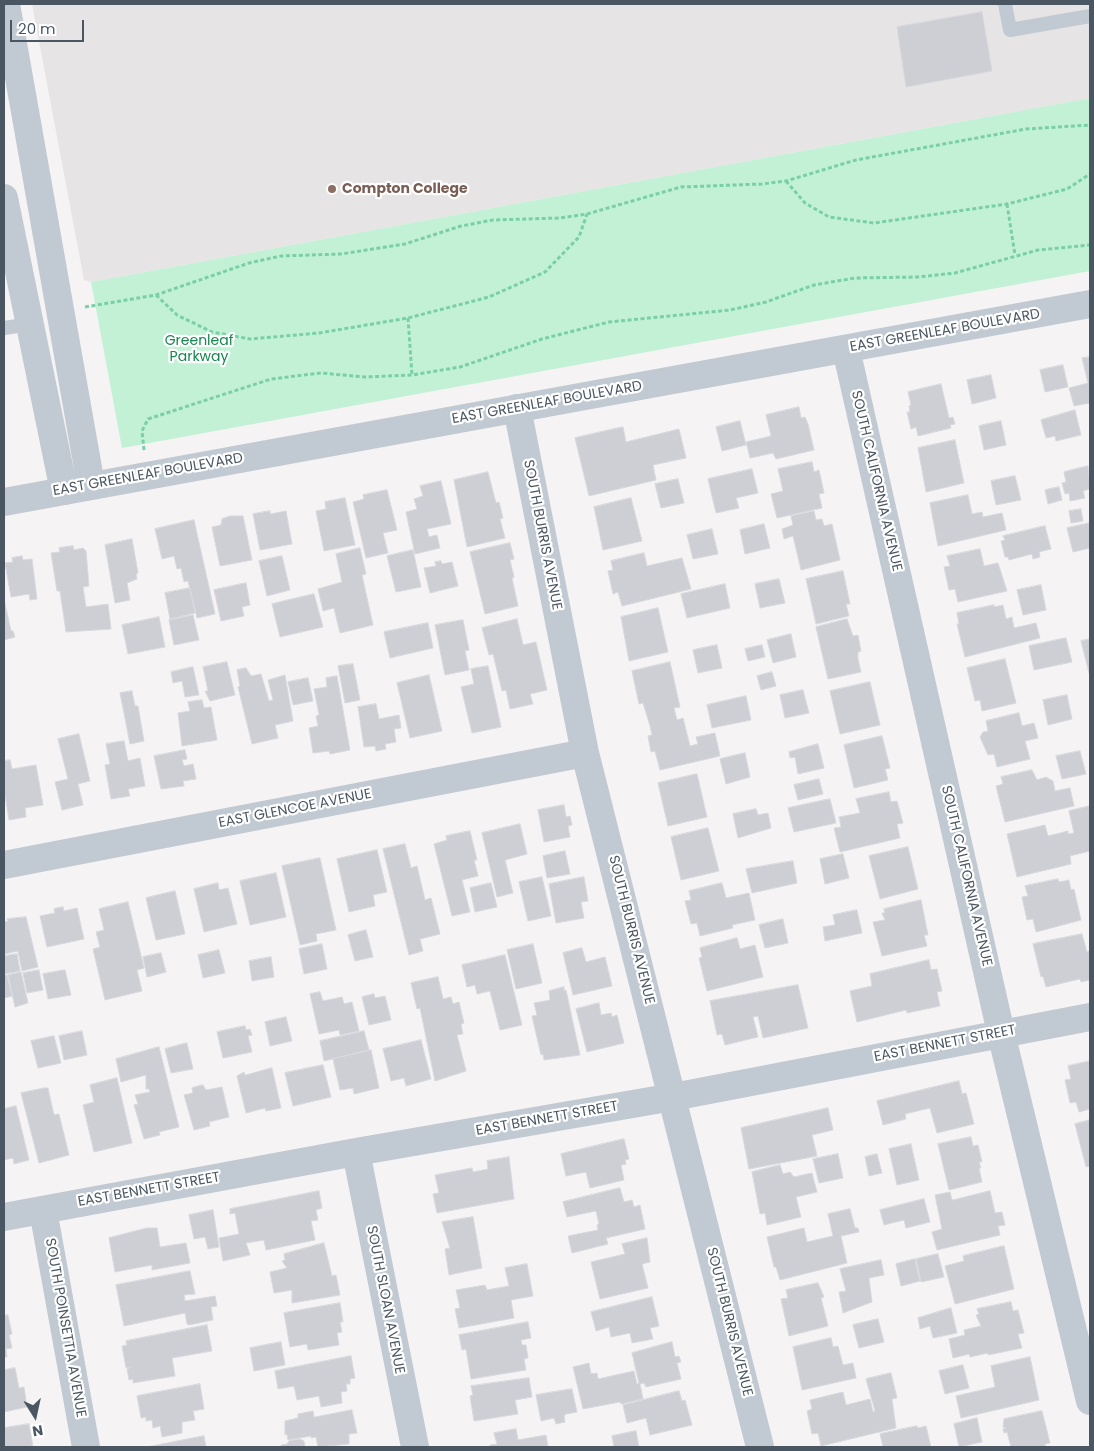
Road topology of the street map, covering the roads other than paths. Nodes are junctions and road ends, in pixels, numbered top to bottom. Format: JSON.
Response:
{"nodes":[{"id":1,"x":6,"y":4,"type":"edge"},
{"id":2,"x":1005,"y":4,"type":"edge"},
{"id":3,"x":1090,"y":16,"type":"edge"},
{"id":4,"x":4,"y":198,"type":"edge"},
{"id":5,"x":1090,"y":304,"type":"edge"},
{"id":6,"x":31,"y":324,"type":"junction"},
{"id":7,"x":4,"y":328,"type":"edge"},
{"id":8,"x":846,"y":349,"type":"junction"},
{"id":9,"x":517,"y":408,"type":"junction"},
{"id":10,"x":91,"y":485,"type":"junction"},
{"id":11,"x":64,"y":491,"type":"junction"},
{"id":12,"x":4,"y":502,"type":"edge"},
{"id":13,"x":585,"y":753,"type":"junction"},
{"id":14,"x":4,"y":865,"type":"edge"},
{"id":15,"x":1090,"y":1017,"type":"edge"},
{"id":16,"x":1001,"y":1033,"type":"junction"},
{"id":17,"x":674,"y":1097,"type":"junction"},
{"id":18,"x":356,"y":1152,"type":"junction"},
{"id":19,"x":43,"y":1210,"type":"junction"},
{"id":20,"x":4,"y":1217,"type":"edge"},
{"id":21,"x":1090,"y":1401,"type":"edge"},
{"id":22,"x":86,"y":1447,"type":"edge"},
{"id":23,"x":414,"y":1447,"type":"edge"},
{"id":24,"x":760,"y":1447,"type":"edge"}],
"edges":[{"from":1,"to":10,"type":"street"},
{"from":2,"to":3,"type":"lane"},
{"from":4,"to":6,"type":"street"},
{"from":5,"to":8,"type":"street","name":"EAST GREENLEAF BOULEVARD"},
{"from":6,"to":7,"type":"lane"},
{"from":6,"to":11,"type":"street"},
{"from":8,"to":9,"type":"street","name":"EAST GREENLEAF BOULEVARD"},
{"from":8,"to":16,"type":"street","name":"SOUTH CALIFORNIA AVENUE"},
{"from":9,"to":10,"type":"street","name":"EAST GREENLEAF BOULEVARD"},
{"from":9,"to":13,"type":"street","name":"SOUTH BURRIS AVENUE"},
{"from":10,"to":11,"type":"street","name":"EAST GREENLEAF BOULEVARD"},
{"from":11,"to":12,"type":"street","name":"EAST GREENLEAF BOULEVARD"},
{"from":13,"to":14,"type":"street","name":"EAST GLENCOE AVENUE"},
{"from":13,"to":17,"type":"street","name":"SOUTH BURRIS AVENUE"},
{"from":15,"to":16,"type":"street","name":"EAST BENNETT STREET"},
{"from":16,"to":17,"type":"street","name":"EAST BENNETT STREET"},
{"from":16,"to":21,"type":"street","name":"SOUTH CALIFORNIA AVENUE"},
{"from":17,"to":18,"type":"street","name":"EAST BENNETT STREET"},
{"from":17,"to":24,"type":"street","name":"SOUTH BURRIS AVENUE"},
{"from":18,"to":19,"type":"street","name":"EAST BENNETT STREET"},
{"from":18,"to":23,"type":"street","name":"SOUTH SLOAN AVENUE"},
{"from":19,"to":20,"type":"street","name":"EAST BENNETT STREET"},
{"from":19,"to":22,"type":"street","name":"SOUTH POINSETTIA AVENUE"}]}
